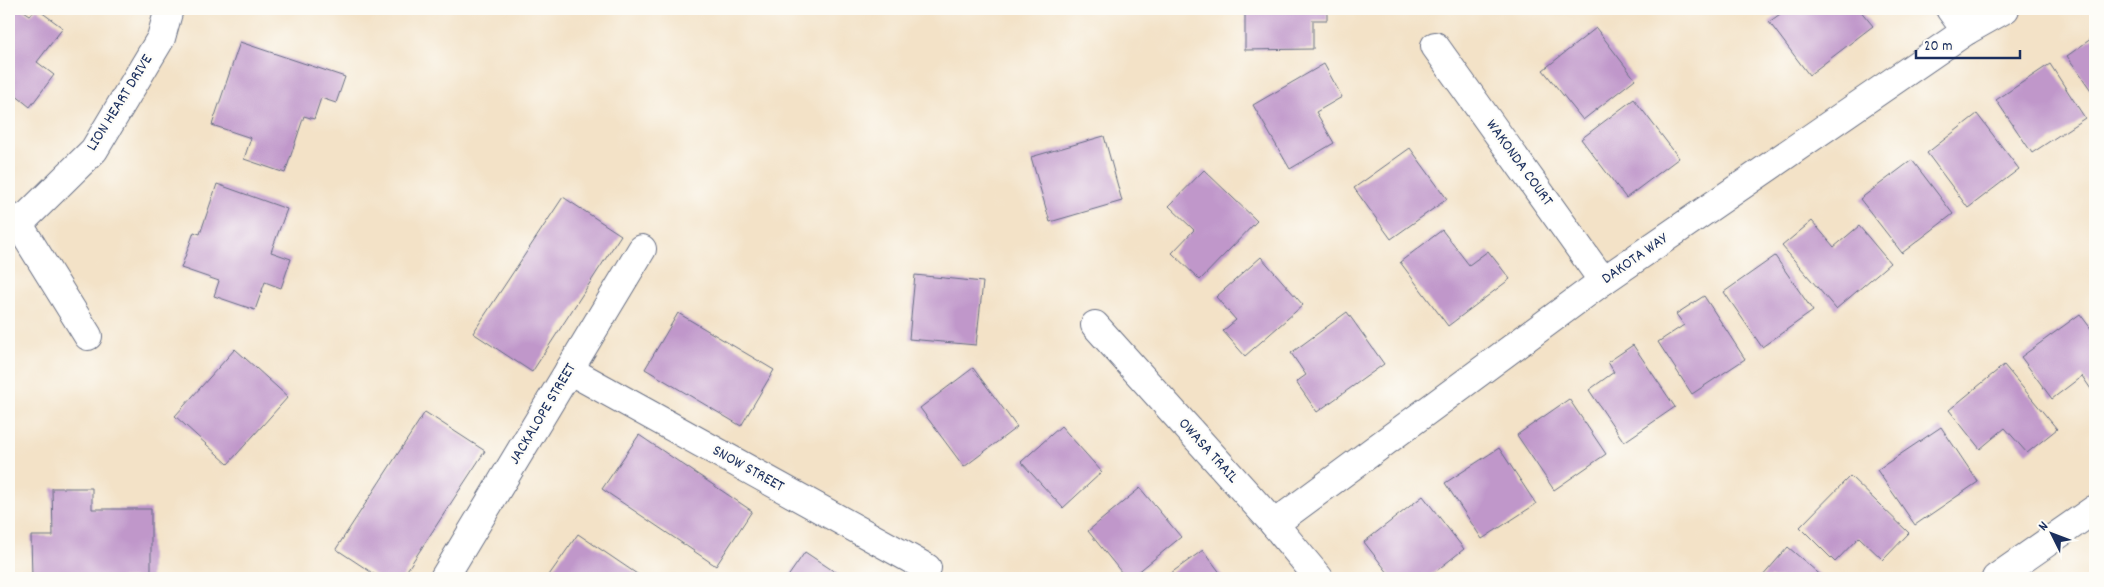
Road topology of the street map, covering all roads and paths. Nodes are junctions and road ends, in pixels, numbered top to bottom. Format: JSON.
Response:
{"nodes":[{"id":1,"x":170,"y":9,"type":"edge"},
{"id":2,"x":1950,"y":9,"type":"edge"},
{"id":3,"x":2005,"y":9,"type":"edge"},
{"id":4,"x":1966,"y":31,"type":"junction"},
{"id":5,"x":1435,"y":46,"type":"dead end"},
{"id":6,"x":12,"y":222,"type":"edge"},
{"id":7,"x":642,"y":249,"type":"dead end"},
{"id":8,"x":1603,"y":281,"type":"junction"},
{"id":9,"x":1095,"y":325,"type":"dead end"},
{"id":10,"x":88,"y":336,"type":"dead end"},
{"id":11,"x":569,"y":370,"type":"junction"},
{"id":12,"x":2095,"y":509,"type":"edge"},
{"id":13,"x":1274,"y":524,"type":"junction"},
{"id":14,"x":924,"y":573,"type":"edge"},
{"id":15,"x":444,"y":578,"type":"edge"},
{"id":16,"x":1319,"y":578,"type":"edge"},
{"id":17,"x":1996,"y":578,"type":"edge"}],
"edges":[{"from":1,"to":6,"type":"street","name":"LION HEART DRIVE"},
{"from":2,"to":4,"type":"street"},
{"from":3,"to":4,"type":"street","name":"DAKOTA WAY"},
{"from":4,"to":8,"type":"street","name":"DAKOTA WAY"},
{"from":5,"to":8,"type":"street","name":"WAKONDA COURT"},
{"from":6,"to":10,"type":"street"},
{"from":7,"to":11,"type":"street","name":"JACKALOPE STREET"},
{"from":8,"to":13,"type":"street","name":"DAKOTA WAY"},
{"from":9,"to":13,"type":"street","name":"OWASA TRAIL"},
{"from":11,"to":14,"type":"street","name":"SNOW STREET"},
{"from":11,"to":15,"type":"street","name":"JACKALOPE STREET"},
{"from":12,"to":17,"type":"street"},
{"from":13,"to":16,"type":"street","name":"OWASA TRAIL"}]}
